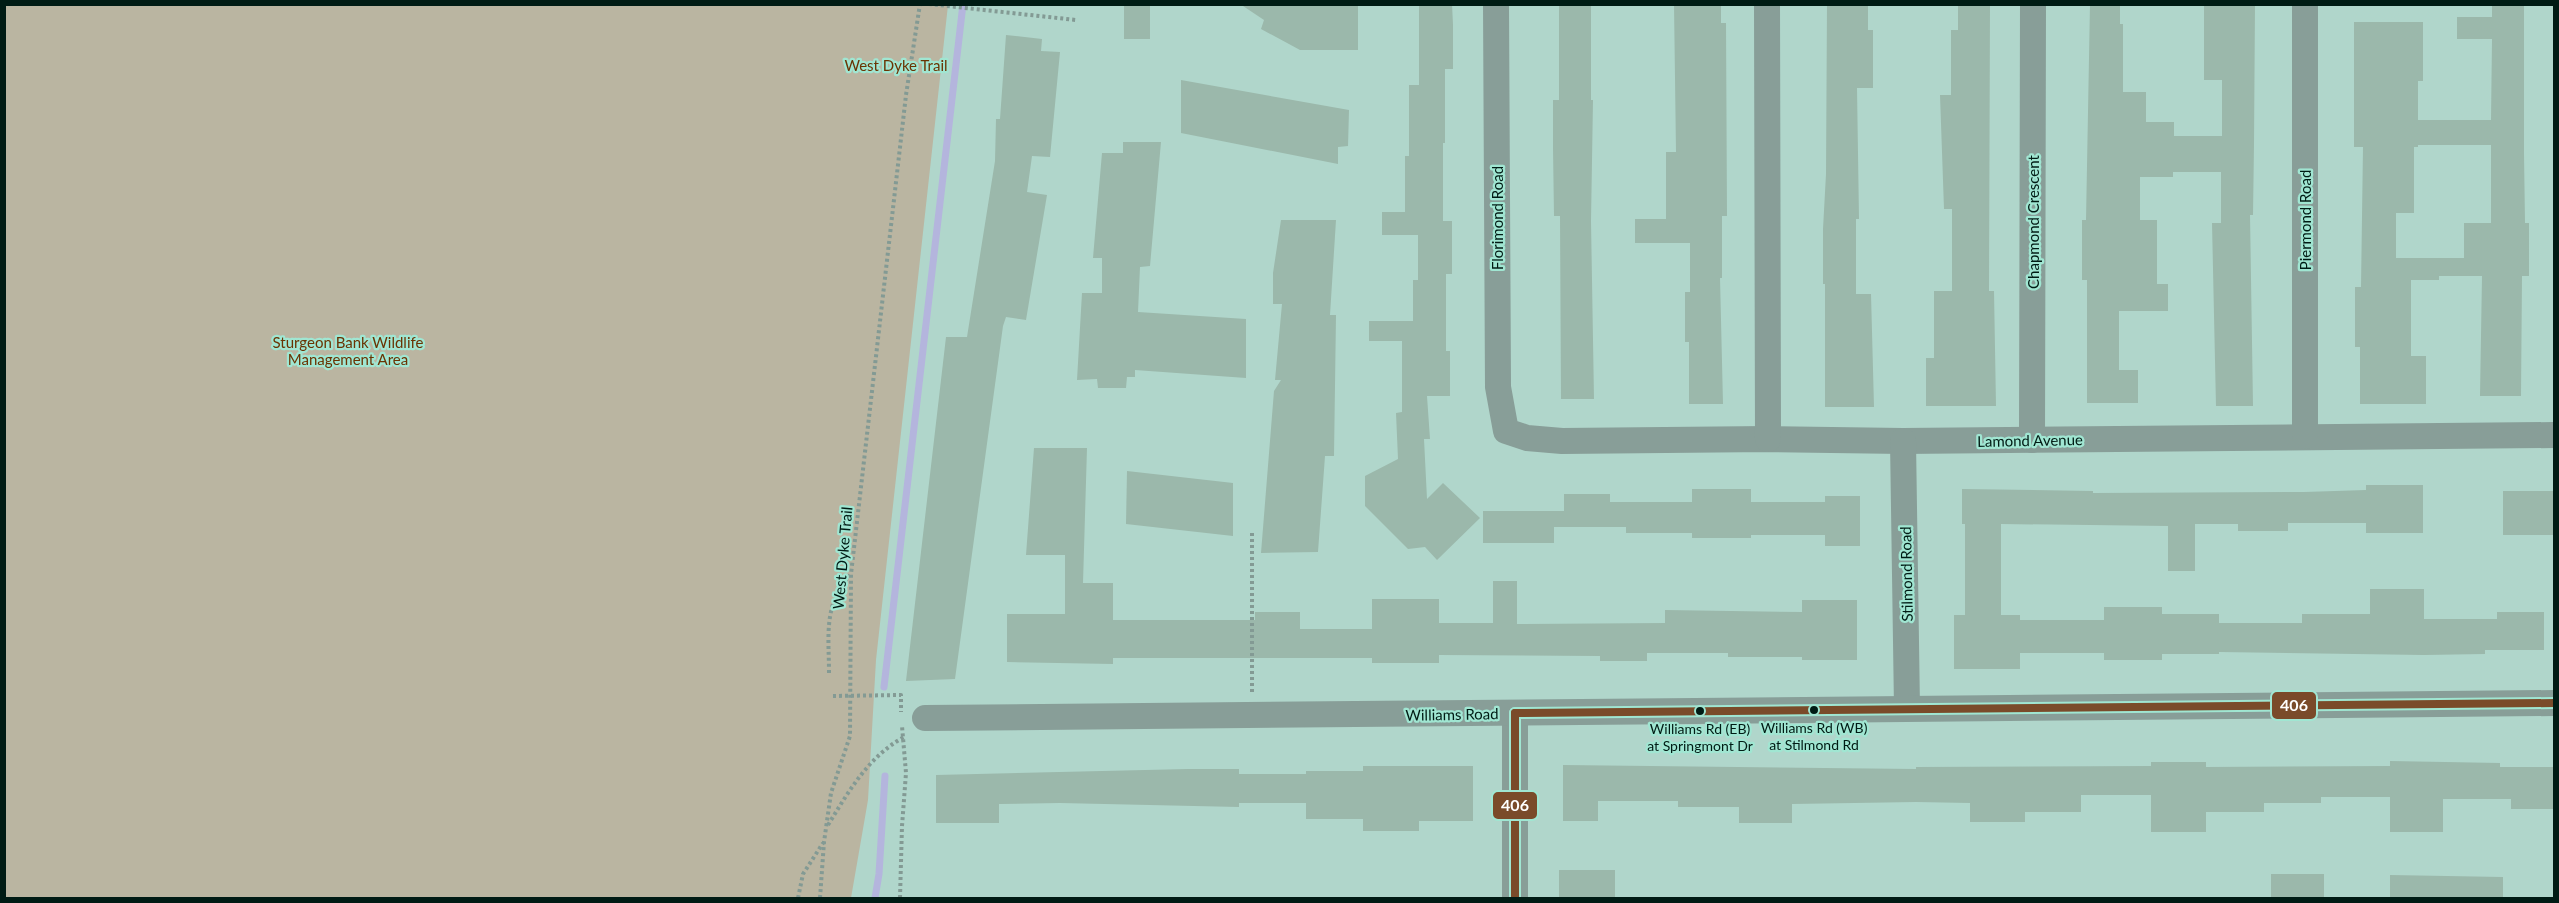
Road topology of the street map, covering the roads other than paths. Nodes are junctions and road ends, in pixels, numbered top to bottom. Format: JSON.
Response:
{"nodes":[{"id":1,"x":1496,"y":4,"type":"edge"},
{"id":2,"x":1767,"y":4,"type":"edge"},
{"id":3,"x":2033,"y":4,"type":"edge"},
{"id":4,"x":2305,"y":4,"type":"edge"},
{"id":5,"x":1506,"y":431,"type":"joint"},
{"id":6,"x":2554,"y":435,"type":"edge"},
{"id":7,"x":2305,"y":436,"type":"junction"},
{"id":8,"x":1768,"y":439,"type":"junction"},
{"id":9,"x":2032,"y":440,"type":"junction"},
{"id":10,"x":1903,"y":441,"type":"junction"},
{"id":11,"x":2554,"y":703,"type":"edge"},
{"id":12,"x":1907,"y":708,"type":"junction"},
{"id":13,"x":1515,"y":713,"type":"junction"},
{"id":14,"x":925,"y":718,"type":"dead end"},
{"id":15,"x":1515,"y":898,"type":"edge"}],
"edges":[{"from":1,"to":5,"type":"street","name":"Florimond Road"},
{"from":2,"to":8,"type":"street"},
{"from":3,"to":9,"type":"street","name":"Chapmond Crescent"},
{"from":4,"to":7,"type":"street","name":"Piermond Road"},
{"from":5,"to":8,"type":"street","name":"Lamond Avenue"},
{"from":6,"to":7,"type":"street","name":"Lamond Avenue"},
{"from":7,"to":9,"type":"street","name":"Lamond Avenue"},
{"from":8,"to":10,"type":"street","name":"Lamond Avenue"},
{"from":9,"to":10,"type":"street","name":"Lamond Avenue"},
{"from":10,"to":12,"type":"street","name":"Stilmond Road"},
{"from":11,"to":12,"type":"street","name":"Williams Road"},
{"from":12,"to":13,"type":"street","name":"Williams Road"},
{"from":13,"to":14,"type":"street","name":"Williams Road"},
{"from":13,"to":15,"type":"street"}]}
